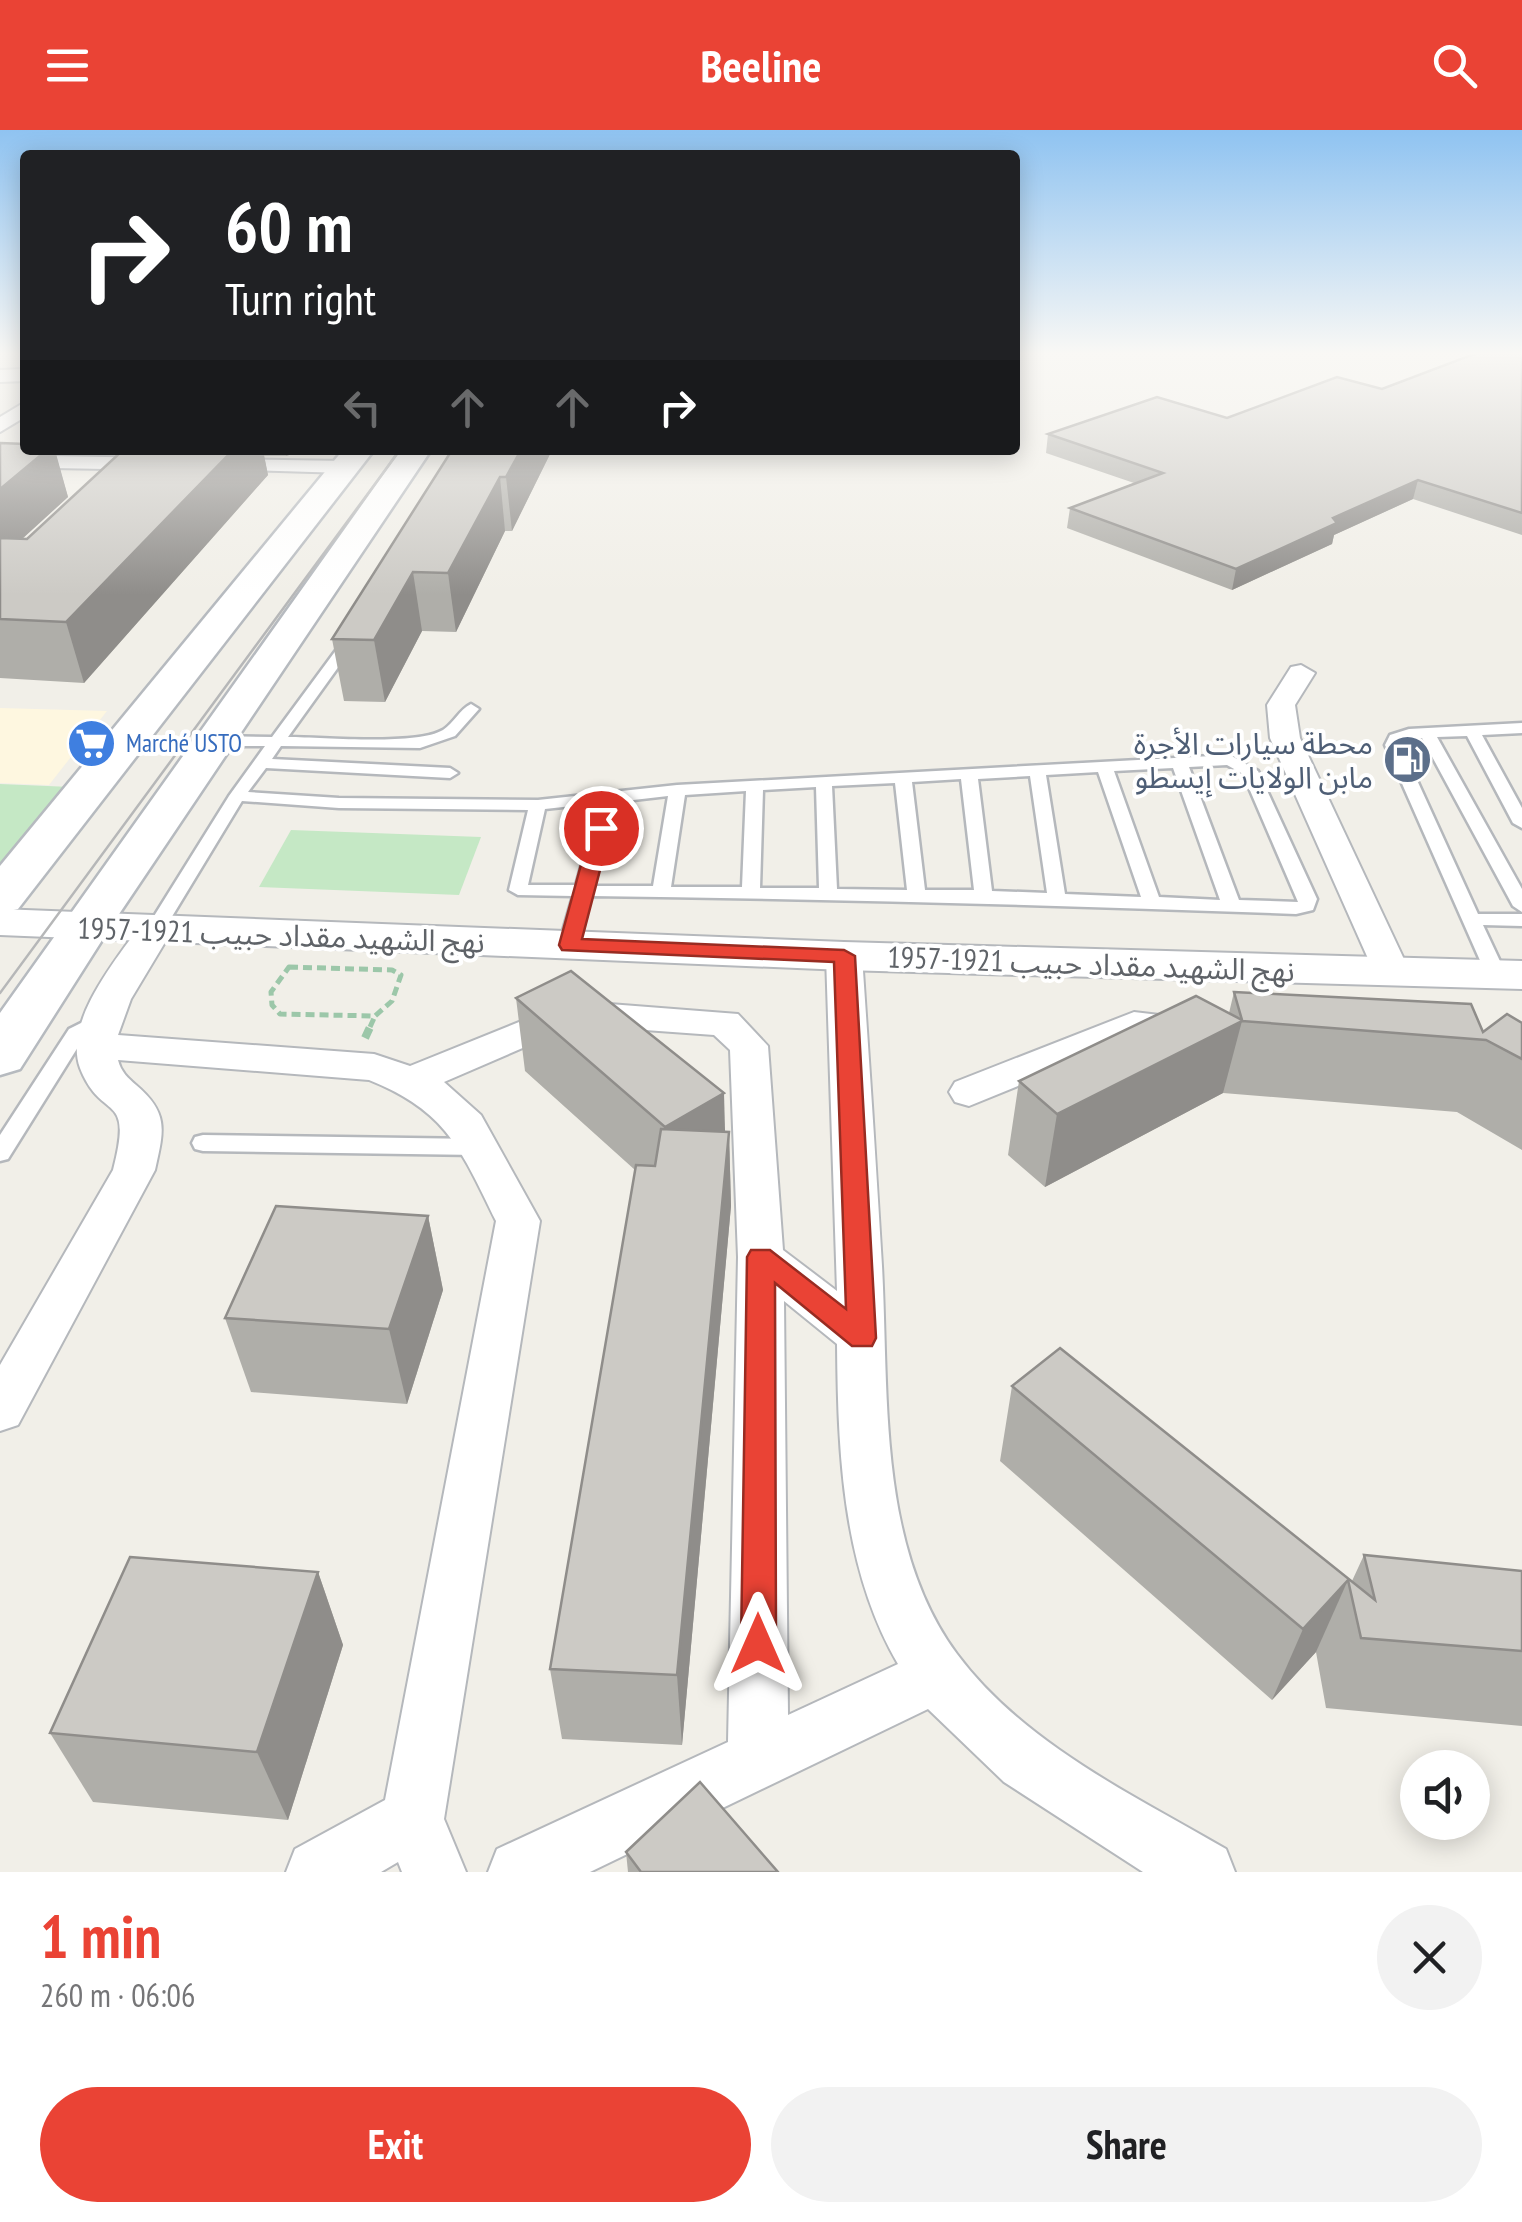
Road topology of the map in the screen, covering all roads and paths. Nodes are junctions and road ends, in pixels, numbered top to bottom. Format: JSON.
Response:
{"nodes":[{"id":1,"x":413,"y":455,"type":"edge"},
{"id":2,"x":352,"y":458,"type":"edge"},
{"id":3,"x":0,"y":461,"type":"edge"},
{"id":4,"x":360,"y":627,"type":"edge"},
{"id":5,"x":1302,"y":674,"type":"dead end"},
{"id":6,"x":471,"y":709,"type":"dead end"},
{"id":7,"x":1472,"y":730,"type":"junction"},
{"id":8,"x":1520,"y":731,"type":"edge"},
{"id":9,"x":1427,"y":733,"type":"junction"},
{"id":10,"x":213,"y":741,"type":"junction"},
{"id":11,"x":276,"y":742,"type":"junction"},
{"id":12,"x":1179,"y":762,"type":"junction"},
{"id":13,"x":260,"y":763,"type":"junction"},
{"id":14,"x":1104,"y":766,"type":"junction"},
{"id":15,"x":356,"y":770,"type":"junction"},
{"id":16,"x":1037,"y":770,"type":"junction"},
{"id":17,"x":450,"y":773,"type":"dead end"},
{"id":18,"x":969,"y":774,"type":"junction"},
{"id":19,"x":904,"y":778,"type":"junction"},
{"id":20,"x":824,"y":782,"type":"junction"},
{"id":21,"x":755,"y":785,"type":"junction"},
{"id":22,"x":677,"y":790,"type":"junction"},
{"id":23,"x":237,"y":796,"type":"junction"},
{"id":24,"x":609,"y":796,"type":"junction"},
{"id":25,"x":340,"y":803,"type":"junction"},
{"id":26,"x":538,"y":805,"type":"junction"},
{"id":27,"x":1522,"y":823,"type":"edge"},
{"id":28,"x":661,"y":892,"type":"junction"},
{"id":29,"x":584,"y":893,"type":"junction"},
{"id":30,"x":752,"y":894,"type":"junction"},
{"id":31,"x":828,"y":894,"type":"junction"},
{"id":32,"x":917,"y":896,"type":"junction"},
{"id":33,"x":984,"y":896,"type":"junction"},
{"id":34,"x":0,"y":898,"type":"edge"},
{"id":35,"x":1057,"y":900,"type":"junction"},
{"id":36,"x":1152,"y":905,"type":"junction"},
{"id":37,"x":1232,"y":906,"type":"junction"},
{"id":38,"x":1522,"y":906,"type":"edge"},
{"id":39,"x":1471,"y":919,"type":"junction"},
{"id":40,"x":1522,"y":920,"type":"edge"},
{"id":41,"x":0,"y":922,"type":"edge"},
{"id":42,"x":85,"y":926,"type":"junction"},
{"id":43,"x":155,"y":929,"type":"junction"},
{"id":44,"x":570,"y":945,"type":"junction"},
{"id":45,"x":844,"y":956,"type":"junction"},
{"id":46,"x":1392,"y":972,"type":"junction"},
{"id":47,"x":1509,"y":974,"type":"edge"},
{"id":48,"x":572,"y":1012,"type":"junction"},
{"id":49,"x":280,"y":1014,"type":"joint"},
{"id":50,"x":100,"y":1031,"type":"junction"},
{"id":51,"x":1231,"y":1032,"type":"edge"},
{"id":52,"x":618,"y":1049,"type":"edge"},
{"id":53,"x":0,"y":1056,"type":"edge"},
{"id":54,"x":411,"y":1082,"type":"junction"},
{"id":55,"x":969,"y":1092,"type":"dead end"},
{"id":56,"x":710,"y":1122,"type":"edge"},
{"id":57,"x":203,"y":1143,"type":"dead end"},
{"id":58,"x":478,"y":1146,"type":"junction"},
{"id":59,"x":0,"y":1153,"type":"edge"},
{"id":60,"x":756,"y":1158,"type":"junction"},
{"id":61,"x":761,"y":1257,"type":"junction"},
{"id":62,"x":862,"y":1338,"type":"junction"},
{"id":63,"x":0,"y":1410,"type":"edge"},
{"id":64,"x":937,"y":1675,"type":"junction"},
{"id":65,"x":758,"y":1760,"type":"junction"},
{"id":66,"x":423,"y":1846,"type":"edge"},
{"id":67,"x":318,"y":1872,"type":"edge"},
{"id":68,"x":520,"y":1872,"type":"edge"},
{"id":69,"x":1203,"y":1872,"type":"edge"}],
"edges":[{"from":1,"to":10,"type":"main road"},
{"from":2,"to":3,"type":"street"},
{"from":2,"to":34,"type":"main road"},
{"from":4,"to":11,"type":"lane"},
{"from":5,"to":46,"type":"street"},
{"from":6,"to":11,"type":"lane"},
{"from":7,"to":8,"type":"lane"},
{"from":7,"to":9,"type":"lane"},
{"from":7,"to":27,"type":"lane"},
{"from":9,"to":38,"type":"lane"},
{"from":9,"to":39,"type":"lane"},
{"from":10,"to":11,"type":"lane"},
{"from":10,"to":42,"type":"main road"},
{"from":11,"to":13,"type":"lane"},
{"from":12,"to":14,"type":"lane"},
{"from":12,"to":37,"type":"lane"},
{"from":12,"to":37,"type":"lane"},
{"from":13,"to":15,"type":"lane"},
{"from":13,"to":23,"type":"lane"},
{"from":14,"to":16,"type":"lane"},
{"from":14,"to":36,"type":"lane"},
{"from":15,"to":17,"type":"lane"},
{"from":15,"to":25,"type":"lane"},
{"from":16,"to":18,"type":"lane"},
{"from":16,"to":35,"type":"lane"},
{"from":18,"to":19,"type":"lane"},
{"from":18,"to":33,"type":"lane"},
{"from":19,"to":20,"type":"lane"},
{"from":19,"to":32,"type":"lane"},
{"from":20,"to":21,"type":"lane"},
{"from":20,"to":31,"type":"lane"},
{"from":21,"to":22,"type":"lane"},
{"from":21,"to":30,"type":"lane"},
{"from":22,"to":24,"type":"lane"},
{"from":22,"to":28,"type":"lane"},
{"from":23,"to":25,"type":"lane"},
{"from":23,"to":43,"type":"lane"},
{"from":24,"to":26,"type":"lane"},
{"from":24,"to":29,"type":"lane"},
{"from":25,"to":26,"type":"lane"},
{"from":26,"to":29,"type":"lane"},
{"from":28,"to":29,"type":"lane"},
{"from":28,"to":30,"type":"lane"},
{"from":29,"to":44,"type":"lane"},
{"from":30,"to":31,"type":"lane"},
{"from":31,"to":32,"type":"lane"},
{"from":32,"to":33,"type":"lane"},
{"from":33,"to":35,"type":"lane"},
{"from":35,"to":36,"type":"lane"},
{"from":36,"to":37,"type":"lane"},
{"from":39,"to":40,"type":"lane"},
{"from":39,"to":47,"type":"lane"},
{"from":41,"to":42,"type":"street","name":"نهج الشهيد مقداد حبيب 1921-1957"},
{"from":42,"to":43,"type":"street","name":"نهج الشهيد مقداد حبيب 1921-1957"},
{"from":42,"to":53,"type":"main road"},
{"from":43,"to":44,"type":"street","name":"نهج الشهيد مقداد حبيب 1921-1957"},
{"from":43,"to":50,"type":"street"},
{"from":44,"to":45,"type":"street","name":"نهج الشهيد مقداد حبيب 1921-1957"},
{"from":45,"to":46,"type":"street","name":"نهج الشهيد مقداد حبيب 1921-1957"},
{"from":45,"to":62,"type":"street"},
{"from":46,"to":47,"type":"street","name":"نهج الشهيد مقداد حبيب 1921-1957"},
{"from":48,"to":52,"type":"street"},
{"from":48,"to":54,"type":"street"},
{"from":48,"to":60,"type":"street"},
{"from":49,"to":49,"type":"path"},
{"from":50,"to":54,"type":"street"},
{"from":50,"to":59,"type":"lane"},
{"from":50,"to":63,"type":"street"},
{"from":51,"to":55,"type":"street"},
{"from":54,"to":58,"type":"street"},
{"from":56,"to":60,"type":"street"},
{"from":57,"to":58,"type":"lane"},
{"from":58,"to":66,"type":"street"},
{"from":60,"to":61,"type":"street"},
{"from":61,"to":62,"type":"street"},
{"from":61,"to":65,"type":"street"},
{"from":62,"to":64,"type":"street"},
{"from":64,"to":65,"type":"street"},
{"from":64,"to":69,"type":"street"},
{"from":65,"to":68,"type":"street"},
{"from":66,"to":67,"type":"street"}]}
